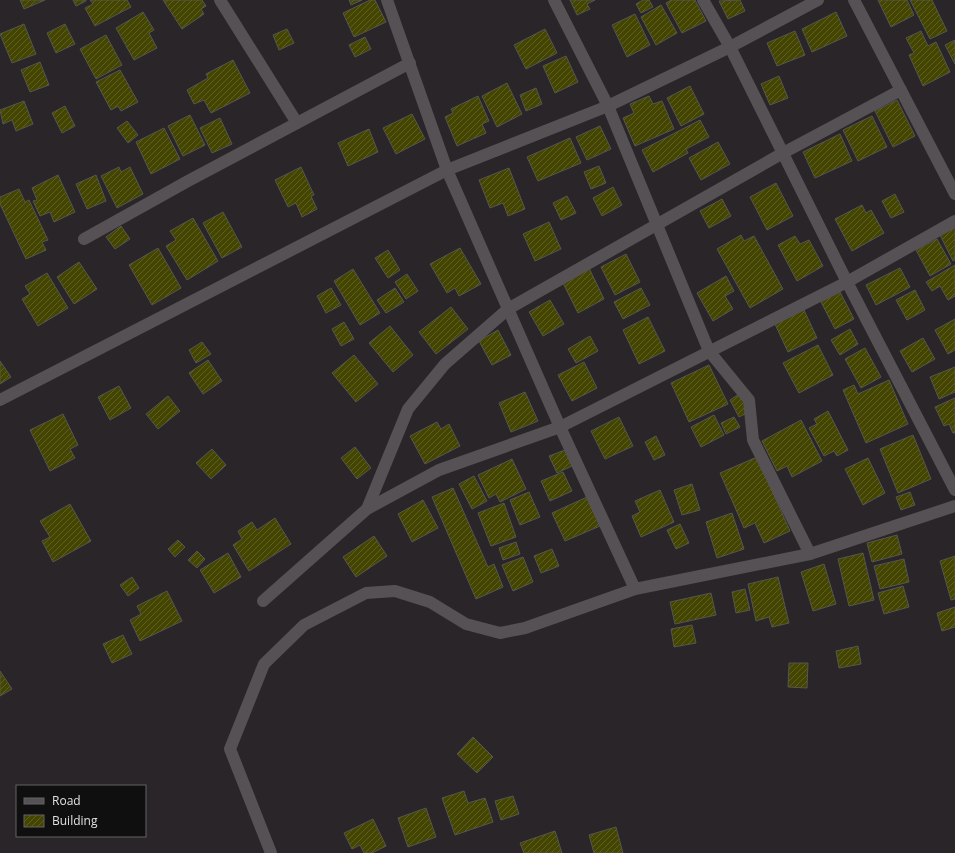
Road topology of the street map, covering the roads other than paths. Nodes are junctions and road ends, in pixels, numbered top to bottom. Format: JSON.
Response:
{"nodes":[{"id":1,"x":220,"y":0,"type":"edge"},
{"id":2,"x":387,"y":0,"type":"edge"},
{"id":3,"x":554,"y":0,"type":"edge"},
{"id":4,"x":703,"y":0,"type":"edge"},
{"id":5,"x":818,"y":0,"type":"edge"},
{"id":6,"x":854,"y":0,"type":"edge"},
{"id":7,"x":730,"y":47,"type":"junction"},
{"id":8,"x":410,"y":63,"type":"junction"},
{"id":9,"x":901,"y":90,"type":"junction"},
{"id":10,"x":608,"y":106,"type":"junction"},
{"id":11,"x":297,"y":123,"type":"junction"},
{"id":12,"x":783,"y":153,"type":"junction"},
{"id":13,"x":447,"y":170,"type":"junction"},
{"id":14,"x":955,"y":194,"type":"edge"},
{"id":15,"x":955,"y":221,"type":"edge"},
{"id":16,"x":657,"y":224,"type":"junction"},
{"id":17,"x":84,"y":239,"type":"dead end"},
{"id":18,"x":847,"y":282,"type":"junction"},
{"id":19,"x":508,"y":309,"type":"junction"},
{"id":20,"x":708,"y":351,"type":"junction"},
{"id":21,"x":0,"y":400,"type":"edge"},
{"id":22,"x":560,"y":428,"type":"junction"},
{"id":23,"x":955,"y":490,"type":"edge"},
{"id":24,"x":955,"y":506,"type":"edge"},
{"id":25,"x":366,"y":509,"type":"junction"},
{"id":26,"x":810,"y":554,"type":"junction"},
{"id":27,"x":635,"y":589,"type":"junction"},
{"id":28,"x":263,"y":601,"type":"dead end"},
{"id":29,"x":271,"y":853,"type":"edge"}],
"edges":[{"from":1,"to":11,"type":"street"},
{"from":2,"to":8,"type":"street"},
{"from":3,"to":10,"type":"street"},
{"from":4,"to":7,"type":"street"},
{"from":5,"to":7,"type":"street"},
{"from":6,"to":9,"type":"street"},
{"from":7,"to":10,"type":"street"},
{"from":7,"to":12,"type":"street"},
{"from":8,"to":11,"type":"street"},
{"from":8,"to":13,"type":"street"},
{"from":9,"to":12,"type":"street"},
{"from":9,"to":14,"type":"street"},
{"from":10,"to":13,"type":"street"},
{"from":10,"to":16,"type":"street"},
{"from":11,"to":17,"type":"street"},
{"from":12,"to":16,"type":"street"},
{"from":12,"to":18,"type":"street"},
{"from":13,"to":19,"type":"street"},
{"from":13,"to":21,"type":"street"},
{"from":15,"to":18,"type":"street"},
{"from":16,"to":19,"type":"street"},
{"from":16,"to":20,"type":"street"},
{"from":18,"to":20,"type":"street"},
{"from":18,"to":23,"type":"street"},
{"from":19,"to":22,"type":"street"},
{"from":19,"to":25,"type":"street"},
{"from":20,"to":22,"type":"street"},
{"from":20,"to":26,"type":"street"},
{"from":22,"to":25,"type":"street"},
{"from":22,"to":27,"type":"street"},
{"from":24,"to":26,"type":"street"},
{"from":25,"to":28,"type":"street"},
{"from":26,"to":27,"type":"street"},
{"from":27,"to":29,"type":"street"}]}
